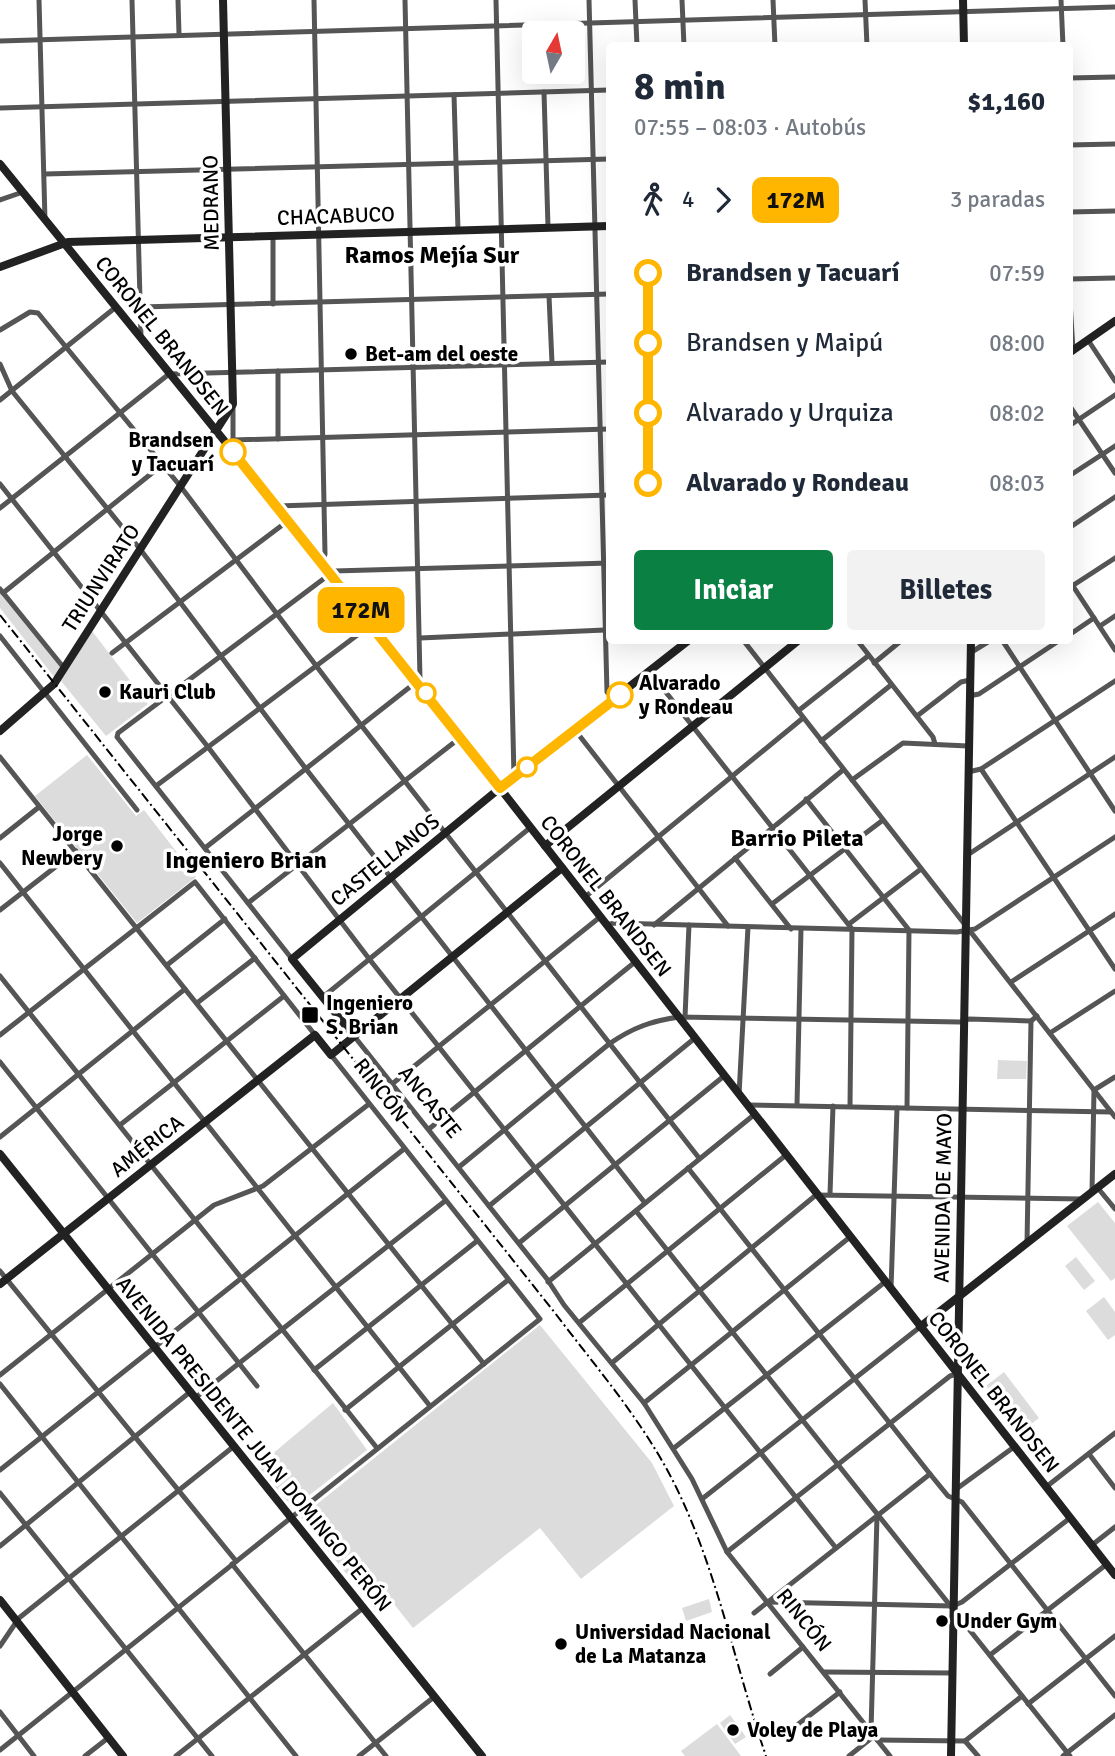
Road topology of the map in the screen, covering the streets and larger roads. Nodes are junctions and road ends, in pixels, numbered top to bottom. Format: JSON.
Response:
{"nodes":[{"id":1,"x":39,"y":0,"type":"edge"},
{"id":2,"x":132,"y":0,"type":"edge"},
{"id":3,"x":178,"y":0,"type":"edge"},
{"id":4,"x":223,"y":0,"type":"edge"},
{"id":5,"x":314,"y":0,"type":"edge"},
{"id":6,"x":405,"y":0,"type":"edge"},
{"id":7,"x":496,"y":0,"type":"edge"},
{"id":8,"x":589,"y":0,"type":"edge"},
{"id":9,"x":635,"y":0,"type":"edge"},
{"id":10,"x":682,"y":0,"type":"edge"},
{"id":11,"x":774,"y":0,"type":"edge"},
{"id":12,"x":865,"y":0,"type":"edge"},
{"id":13,"x":963,"y":0,"type":"edge"},
{"id":14,"x":1061,"y":0,"type":"edge"},
{"id":15,"x":1115,"y":7,"type":"edge"},
{"id":16,"x":1061,"y":10,"type":"junction"},
{"id":17,"x":963,"y":13,"type":"junction"},
{"id":18,"x":866,"y":15,"type":"junction"},
{"id":19,"x":774,"y":18,"type":"junction"},
{"id":20,"x":683,"y":20,"type":"junction"},
{"id":21,"x":636,"y":22,"type":"junction"},
{"id":22,"x":590,"y":23,"type":"junction"},
{"id":23,"x":497,"y":26,"type":"junction"},
{"id":24,"x":406,"y":28,"type":"junction"},
{"id":25,"x":315,"y":31,"type":"junction"},
{"id":26,"x":224,"y":33,"type":"junction"},
{"id":27,"x":179,"y":34,"type":"junction"},
{"id":28,"x":133,"y":36,"type":"junction"},
{"id":29,"x":41,"y":39,"type":"junction"},
{"id":30,"x":0,"y":40,"type":"edge"},
{"id":31,"x":637,"y":42,"type":"edge"},
{"id":32,"x":684,"y":42,"type":"edge"},
{"id":33,"x":775,"y":42,"type":"edge"},
{"id":34,"x":867,"y":42,"type":"edge"},
{"id":35,"x":964,"y":42,"type":"edge"},
{"id":36,"x":1063,"y":42,"type":"edge"},
{"id":37,"x":1115,"y":76,"type":"edge"},
{"id":38,"x":1073,"y":78,"type":"edge"},
{"id":39,"x":606,"y":90,"type":"edge"},
{"id":40,"x":591,"y":91,"type":"junction"},
{"id":41,"x":544,"y":92,"type":"junction"},
{"id":42,"x":499,"y":94,"type":"junction"},
{"id":43,"x":454,"y":95,"type":"junction"},
{"id":44,"x":408,"y":96,"type":"junction"},
{"id":45,"x":316,"y":99,"type":"junction"},
{"id":46,"x":226,"y":102,"type":"junction"},
{"id":47,"x":135,"y":104,"type":"junction"},
{"id":48,"x":43,"y":107,"type":"junction"},
{"id":49,"x":0,"y":108,"type":"edge"},
{"id":50,"x":1115,"y":144,"type":"edge"},
{"id":51,"x":1073,"y":145,"type":"edge"},
{"id":52,"x":594,"y":159,"type":"junction"},
{"id":53,"x":606,"y":159,"type":"edge"},
{"id":54,"x":547,"y":160,"type":"junction"},
{"id":55,"x":500,"y":162,"type":"junction"},
{"id":56,"x":456,"y":163,"type":"junction"},
{"id":57,"x":0,"y":164,"type":"edge"},
{"id":58,"x":410,"y":164,"type":"junction"},
{"id":59,"x":318,"y":166,"type":"junction"},
{"id":60,"x":228,"y":169,"type":"junction"},
{"id":61,"x":137,"y":172,"type":"junction"},
{"id":62,"x":45,"y":174,"type":"junction"},
{"id":63,"x":23,"y":192,"type":"junction"},
{"id":64,"x":0,"y":200,"type":"edge"},
{"id":65,"x":1115,"y":211,"type":"edge"},
{"id":66,"x":1073,"y":212,"type":"edge"},
{"id":67,"x":45,"y":220,"type":"junction"},
{"id":68,"x":595,"y":226,"type":"junction"},
{"id":69,"x":606,"y":226,"type":"edge"},
{"id":70,"x":548,"y":227,"type":"junction"},
{"id":71,"x":502,"y":229,"type":"junction"},
{"id":72,"x":458,"y":230,"type":"junction"},
{"id":73,"x":412,"y":231,"type":"junction"},
{"id":74,"x":320,"y":234,"type":"junction"},
{"id":75,"x":273,"y":236,"type":"junction"},
{"id":76,"x":230,"y":237,"type":"junction"},
{"id":77,"x":139,"y":239,"type":"junction"},
{"id":78,"x":63,"y":243,"type":"junction"},
{"id":79,"x":0,"y":267,"type":"edge"},
{"id":80,"x":1115,"y":278,"type":"edge"},
{"id":81,"x":1073,"y":282,"type":"edge"},
{"id":82,"x":596,"y":294,"type":"junction"},
{"id":83,"x":606,"y":294,"type":"edge"},
{"id":84,"x":549,"y":296,"type":"junction"},
{"id":85,"x":503,"y":297,"type":"junction"},
{"id":86,"x":413,"y":300,"type":"junction"},
{"id":87,"x":321,"y":302,"type":"junction"},
{"id":88,"x":231,"y":304,"type":"junction"},
{"id":89,"x":273,"y":304,"type":"junction"},
{"id":90,"x":116,"y":307,"type":"junction"},
{"id":91,"x":141,"y":307,"type":"junction"},
{"id":92,"x":1115,"y":321,"type":"edge"},
{"id":93,"x":0,"y":330,"type":"edge"},
{"id":94,"x":141,"y":337,"type":"junction"},
{"id":95,"x":1088,"y":340,"type":"junction"},
{"id":96,"x":67,"y":347,"type":"junction"},
{"id":97,"x":1073,"y":350,"type":"edge"},
{"id":98,"x":598,"y":362,"type":"junction"},
{"id":99,"x":606,"y":362,"type":"edge"},
{"id":100,"x":552,"y":363,"type":"junction"},
{"id":101,"x":0,"y":364,"type":"edge"},
{"id":102,"x":505,"y":365,"type":"junction"},
{"id":103,"x":414,"y":366,"type":"junction"},
{"id":104,"x":321,"y":369,"type":"junction"},
{"id":105,"x":278,"y":371,"type":"junction"},
{"id":106,"x":233,"y":372,"type":"junction"},
{"id":107,"x":169,"y":374,"type":"junction"},
{"id":108,"x":1115,"y":381,"type":"edge"},
{"id":109,"x":12,"y":391,"type":"junction"},
{"id":110,"x":1115,"y":395,"type":"edge"},
{"id":111,"x":0,"y":400,"type":"edge"},
{"id":112,"x":233,"y":404,"type":"junction"},
{"id":113,"x":1073,"y":411,"type":"edge"},
{"id":114,"x":119,"y":412,"type":"junction"},
{"id":115,"x":1079,"y":419,"type":"junction"},
{"id":116,"x":1073,"y":423,"type":"edge"},
{"id":117,"x":601,"y":429,"type":"junction"},
{"id":118,"x":606,"y":429,"type":"edge"},
{"id":119,"x":216,"y":431,"type":"junction"},
{"id":120,"x":506,"y":432,"type":"junction"},
{"id":121,"x":415,"y":435,"type":"junction"},
{"id":122,"x":323,"y":437,"type":"junction"},
{"id":123,"x":278,"y":439,"type":"junction"},
{"id":124,"x":230,"y":442,"type":"junction"},
{"id":125,"x":1115,"y":446,"type":"edge"},
{"id":126,"x":1103,"y":454,"type":"junction"},
{"id":127,"x":64,"y":456,"type":"junction"},
{"id":128,"x":162,"y":465,"type":"junction"},
{"id":129,"x":1073,"y":473,"type":"edge"},
{"id":130,"x":1115,"y":473,"type":"edge"},
{"id":131,"x":0,"y":484,"type":"edge"},
{"id":132,"x":181,"y":487,"type":"junction"},
{"id":133,"x":606,"y":495,"type":"edge"},
{"id":134,"x":1115,"y":497,"type":"edge"},
{"id":135,"x":508,"y":498,"type":"junction"},
{"id":136,"x":12,"y":499,"type":"junction"},
{"id":137,"x":416,"y":500,"type":"junction"},
{"id":138,"x":325,"y":503,"type":"junction"},
{"id":139,"x":278,"y":506,"type":"junction"},
{"id":140,"x":0,"y":508,"type":"edge"},
{"id":141,"x":107,"y":510,"type":"junction"},
{"id":142,"x":289,"y":520,"type":"junction"},
{"id":143,"x":1073,"y":525,"type":"edge"},
{"id":144,"x":140,"y":549,"type":"junction"},
{"id":145,"x":54,"y":552,"type":"junction"},
{"id":146,"x":1115,"y":558,"type":"edge"},
{"id":147,"x":236,"y":560,"type":"junction"},
{"id":148,"x":323,"y":562,"type":"junction"},
{"id":149,"x":606,"y":563,"type":"edge"},
{"id":150,"x":509,"y":566,"type":"junction"},
{"id":151,"x":419,"y":569,"type":"junction"},
{"id":152,"x":331,"y":572,"type":"junction"},
{"id":153,"x":1073,"y":583,"type":"edge"},
{"id":154,"x":1073,"y":587,"type":"edge"},
{"id":155,"x":2,"y":591,"type":"edge"},
{"id":156,"x":606,"y":596,"type":"edge"},
{"id":157,"x":179,"y":602,"type":"junction"},
{"id":158,"x":101,"y":610,"type":"junction"},
{"id":159,"x":276,"y":614,"type":"junction"},
{"id":160,"x":1115,"y":616,"type":"edge"},
{"id":161,"x":1094,"y":618,"type":"junction"},
{"id":162,"x":372,"y":624,"type":"junction"},
{"id":163,"x":1100,"y":626,"type":"junction"},
{"id":164,"x":605,"y":630,"type":"junction"},
{"id":165,"x":1073,"y":632,"type":"edge"},
{"id":166,"x":512,"y":634,"type":"junction"},
{"id":167,"x":0,"y":636,"type":"edge"},
{"id":168,"x":421,"y":638,"type":"junction"},
{"id":169,"x":127,"y":643,"type":"junction"},
{"id":170,"x":684,"y":644,"type":"edge"},
{"id":171,"x":746,"y":644,"type":"edge"},
{"id":172,"x":794,"y":644,"type":"edge"},
{"id":173,"x":860,"y":644,"type":"edge"},
{"id":174,"x":897,"y":644,"type":"edge"},
{"id":175,"x":971,"y":644,"type":"edge"},
{"id":176,"x":985,"y":644,"type":"edge"},
{"id":177,"x":1005,"y":644,"type":"edge"},
{"id":178,"x":1054,"y":644,"type":"edge"},
{"id":179,"x":1115,"y":650,"type":"edge"},
{"id":180,"x":113,"y":653,"type":"dead end"},
{"id":181,"x":970,"y":653,"type":"junction"},
{"id":182,"x":220,"y":655,"type":"junction"},
{"id":183,"x":868,"y":656,"type":"junction"},
{"id":184,"x":874,"y":663,"type":"junction"},
{"id":185,"x":316,"y":667,"type":"junction"},
{"id":186,"x":765,"y":667,"type":"junction"},
{"id":187,"x":1020,"y":667,"type":"junction"},
{"id":188,"x":64,"y":668,"type":"junction"},
{"id":189,"x":650,"y":672,"type":"junction"},
{"id":190,"x":970,"y":680,"type":"junction"},
{"id":191,"x":1115,"y":681,"type":"edge"},
{"id":192,"x":418,"y":682,"type":"junction"},
{"id":193,"x":891,"y":685,"type":"junction"},
{"id":194,"x":45,"y":694,"type":"junction"},
{"id":195,"x":167,"y":696,"type":"junction"},
{"id":196,"x":969,"y":696,"type":"junction"},
{"id":197,"x":617,"y":698,"type":"junction"},
{"id":198,"x":261,"y":708,"type":"junction"},
{"id":199,"x":798,"y":711,"type":"junction"},
{"id":200,"x":917,"y":716,"type":"junction"},
{"id":201,"x":803,"y":718,"type":"junction"},
{"id":202,"x":1054,"y":720,"type":"junction"},
{"id":203,"x":361,"y":725,"type":"junction"},
{"id":204,"x":693,"y":726,"type":"junction"},
{"id":205,"x":575,"y":730,"type":"junction"},
{"id":206,"x":0,"y":731,"type":"edge"},
{"id":207,"x":461,"y":737,"type":"junction"},
{"id":208,"x":821,"y":741,"type":"junction"},
{"id":209,"x":935,"y":744,"type":"junction"},
{"id":210,"x":968,"y":746,"type":"junction"},
{"id":211,"x":208,"y":747,"type":"junction"},
{"id":212,"x":0,"y":757,"type":"edge"},
{"id":213,"x":1115,"y":757,"type":"edge"},
{"id":214,"x":306,"y":769,"type":"junction"},
{"id":215,"x":981,"y":769,"type":"junction"},
{"id":216,"x":843,"y":770,"type":"junction"},
{"id":217,"x":968,"y":772,"type":"junction"},
{"id":218,"x":1090,"y":773,"type":"junction"},
{"id":219,"x":514,"y":776,"type":"junction"},
{"id":220,"x":731,"y":776,"type":"junction"},
{"id":221,"x":852,"y":780,"type":"junction"},
{"id":222,"x":404,"y":781,"type":"junction"},
{"id":223,"x":156,"y":786,"type":"junction"},
{"id":224,"x":621,"y":787,"type":"junction"},
{"id":225,"x":500,"y":788,"type":"junction"},
{"id":226,"x":806,"y":799,"type":"junction"},
{"id":227,"x":39,"y":807,"type":"junction"},
{"id":228,"x":255,"y":809,"type":"junction"},
{"id":229,"x":137,"y":810,"type":"dead end"},
{"id":230,"x":1115,"y":811,"type":"edge"},
{"id":231,"x":883,"y":820,"type":"junction"},
{"id":232,"x":1017,"y":823,"type":"junction"},
{"id":233,"x":350,"y":824,"type":"junction"},
{"id":234,"x":531,"y":827,"type":"junction"},
{"id":235,"x":771,"y":827,"type":"junction"},
{"id":236,"x":444,"y":833,"type":"junction"},
{"id":237,"x":659,"y":836,"type":"junction"},
{"id":238,"x":1115,"y":837,"type":"edge"},
{"id":239,"x":0,"y":838,"type":"edge"},
{"id":240,"x":545,"y":846,"type":"junction"},
{"id":241,"x":205,"y":848,"type":"junction"},
{"id":242,"x":845,"y":848,"type":"junction"},
{"id":243,"x":76,"y":851,"type":"junction"},
{"id":244,"x":966,"y":856,"type":"junction"},
{"id":245,"x":735,"y":858,"type":"junction"},
{"id":246,"x":0,"y":863,"type":"edge"},
{"id":247,"x":298,"y":864,"type":"junction"},
{"id":248,"x":562,"y":868,"type":"junction"},
{"id":249,"x":921,"y":869,"type":"junction"},
{"id":250,"x":476,"y":873,"type":"junction"},
{"id":251,"x":809,"y":876,"type":"junction"},
{"id":252,"x":390,"y":877,"type":"junction"},
{"id":253,"x":1053,"y":878,"type":"junction"},
{"id":254,"x":698,"y":887,"type":"junction"},
{"id":255,"x":23,"y":892,"type":"junction"},
{"id":256,"x":585,"y":897,"type":"junction"},
{"id":257,"x":885,"y":898,"type":"junction"},
{"id":258,"x":248,"y":903,"type":"junction"},
{"id":259,"x":772,"y":904,"type":"junction"},
{"id":260,"x":0,"y":910,"type":"edge"},
{"id":261,"x":507,"y":913,"type":"junction"},
{"id":262,"x":1115,"y":914,"type":"edge"},
{"id":263,"x":421,"y":917,"type":"junction"},
{"id":264,"x":600,"y":917,"type":"junction"},
{"id":265,"x":225,"y":919,"type":"junction"},
{"id":266,"x":340,"y":919,"type":"junction"},
{"id":267,"x":607,"y":925,"type":"junction"},
{"id":268,"x":654,"y":925,"type":"junction"},
{"id":269,"x":688,"y":925,"type":"junction"},
{"id":270,"x":729,"y":927,"type":"junction"},
{"id":271,"x":748,"y":927,"type":"junction"},
{"id":272,"x":850,"y":927,"type":"junction"},
{"id":273,"x":136,"y":928,"type":"junction"},
{"id":274,"x":791,"y":929,"type":"junction"},
{"id":275,"x":802,"y":929,"type":"junction"},
{"id":276,"x":965,"y":929,"type":"junction"},
{"id":277,"x":909,"y":930,"type":"junction"},
{"id":278,"x":1090,"y":930,"type":"junction"},
{"id":279,"x":453,"y":957,"type":"junction"},
{"id":280,"x":255,"y":958,"type":"junction"},
{"id":281,"x":292,"y":959,"type":"junction"},
{"id":282,"x":370,"y":960,"type":"junction"},
{"id":283,"x":544,"y":961,"type":"junction"},
{"id":284,"x":635,"y":962,"type":"junction"},
{"id":285,"x":167,"y":965,"type":"junction"},
{"id":286,"x":84,"y":968,"type":"junction"},
{"id":287,"x":1115,"y":969,"type":"edge"},
{"id":288,"x":0,"y":976,"type":"edge"},
{"id":289,"x":1011,"y":982,"type":"junction"},
{"id":290,"x":186,"y":989,"type":"junction"},
{"id":291,"x":1115,"y":990,"type":"edge"},
{"id":292,"x":284,"y":996,"type":"junction"},
{"id":293,"x":323,"y":998,"type":"junction"},
{"id":294,"x":402,"y":998,"type":"junction"},
{"id":295,"x":197,"y":1003,"type":"junction"},
{"id":296,"x":490,"y":1005,"type":"junction"},
{"id":297,"x":580,"y":1007,"type":"junction"},
{"id":298,"x":29,"y":1012,"type":"junction"},
{"id":299,"x":1037,"y":1016,"type":"junction"},
{"id":300,"x":682,"y":1017,"type":"junction"},
{"id":301,"x":744,"y":1019,"type":"junction"},
{"id":302,"x":799,"y":1020,"type":"junction"},
{"id":303,"x":853,"y":1021,"type":"junction"},
{"id":304,"x":964,"y":1021,"type":"junction"},
{"id":305,"x":1031,"y":1021,"type":"junction"},
{"id":306,"x":908,"y":1022,"type":"junction"},
{"id":307,"x":134,"y":1030,"type":"junction"},
{"id":308,"x":1051,"y":1033,"type":"junction"},
{"id":309,"x":0,"y":1035,"type":"edge"},
{"id":310,"x":315,"y":1035,"type":"junction"},
{"id":311,"x":354,"y":1036,"type":"junction"},
{"id":312,"x":695,"y":1038,"type":"junction"},
{"id":313,"x":226,"y":1041,"type":"junction"},
{"id":314,"x":609,"y":1044,"type":"junction"},
{"id":315,"x":439,"y":1046,"type":"junction"},
{"id":316,"x":526,"y":1050,"type":"junction"},
{"id":317,"x":331,"y":1055,"type":"junction"},
{"id":318,"x":0,"y":1062,"type":"edge"},
{"id":319,"x":78,"y":1074,"type":"junction"},
{"id":320,"x":724,"y":1076,"type":"junction"},
{"id":321,"x":1115,"y":1077,"type":"edge"},
{"id":322,"x":174,"y":1080,"type":"junction"},
{"id":323,"x":258,"y":1081,"type":"junction"},
{"id":324,"x":640,"y":1082,"type":"junction"},
{"id":325,"x":392,"y":1084,"type":"junction"},
{"id":326,"x":556,"y":1088,"type":"junction"},
{"id":327,"x":1094,"y":1090,"type":"junction"},
{"id":328,"x":475,"y":1091,"type":"junction"},
{"id":329,"x":739,"y":1095,"type":"junction"},
{"id":330,"x":369,"y":1104,"type":"junction"},
{"id":331,"x":747,"y":1105,"type":"junction"},
{"id":332,"x":797,"y":1105,"type":"junction"},
{"id":333,"x":833,"y":1106,"type":"junction"},
{"id":334,"x":850,"y":1106,"type":"junction"},
{"id":335,"x":36,"y":1108,"type":"junction"},
{"id":336,"x":897,"y":1108,"type":"junction"},
{"id":337,"x":907,"y":1108,"type":"junction"},
{"id":338,"x":962,"y":1108,"type":"junction"},
{"id":339,"x":1029,"y":1110,"type":"junction"},
{"id":340,"x":1094,"y":1112,"type":"junction"},
{"id":341,"x":755,"y":1114,"type":"junction"},
{"id":342,"x":1113,"y":1115,"type":"edge"},
{"id":343,"x":670,"y":1121,"type":"junction"},
{"id":344,"x":205,"y":1122,"type":"junction"},
{"id":345,"x":120,"y":1125,"type":"junction"},
{"id":346,"x":585,"y":1126,"type":"junction"},
{"id":347,"x":429,"y":1129,"type":"junction"},
{"id":348,"x":505,"y":1130,"type":"junction"},
{"id":349,"x":0,"y":1137,"type":"edge"},
{"id":350,"x":313,"y":1148,"type":"junction"},
{"id":351,"x":404,"y":1149,"type":"junction"},
{"id":352,"x":0,"y":1154,"type":"edge"},
{"id":353,"x":786,"y":1155,"type":"junction"},
{"id":354,"x":699,"y":1158,"type":"junction"},
{"id":355,"x":615,"y":1164,"type":"junction"},
{"id":356,"x":151,"y":1165,"type":"junction"},
{"id":357,"x":459,"y":1167,"type":"junction"},
{"id":358,"x":534,"y":1168,"type":"junction"},
{"id":359,"x":688,"y":1168,"type":"junction"},
{"id":360,"x":1115,"y":1174,"type":"edge"},
{"id":361,"x":258,"y":1189,"type":"junction"},
{"id":362,"x":1095,"y":1189,"type":"junction"},
{"id":363,"x":349,"y":1193,"type":"junction"},
{"id":364,"x":830,"y":1194,"type":"junction"},
{"id":365,"x":895,"y":1194,"type":"junction"},
{"id":366,"x":816,"y":1195,"type":"junction"},
{"id":367,"x":960,"y":1196,"type":"junction"},
{"id":368,"x":1028,"y":1196,"type":"junction"},
{"id":369,"x":108,"y":1199,"type":"junction"},
{"id":370,"x":1082,"y":1199,"type":"junction"},
{"id":371,"x":445,"y":1200,"type":"junction"},
{"id":372,"x":645,"y":1203,"type":"junction"},
{"id":373,"x":489,"y":1206,"type":"junction"},
{"id":374,"x":565,"y":1206,"type":"junction"},
{"id":375,"x":719,"y":1208,"type":"junction"},
{"id":376,"x":1115,"y":1209,"type":"edge"},
{"id":377,"x":636,"y":1211,"type":"junction"},
{"id":378,"x":195,"y":1220,"type":"junction"},
{"id":379,"x":64,"y":1235,"type":"junction"},
{"id":380,"x":296,"y":1236,"type":"junction"},
{"id":381,"x":850,"y":1237,"type":"junction"},
{"id":382,"x":477,"y":1241,"type":"junction"},
{"id":383,"x":519,"y":1243,"type":"junction"},
{"id":384,"x":1027,"y":1243,"type":"junction"},
{"id":385,"x":595,"y":1244,"type":"junction"},
{"id":386,"x":389,"y":1245,"type":"junction"},
{"id":387,"x":751,"y":1248,"type":"junction"},
{"id":388,"x":667,"y":1250,"type":"junction"},
{"id":389,"x":152,"y":1254,"type":"junction"},
{"id":390,"x":0,"y":1271,"type":"edge"},
{"id":391,"x":242,"y":1279,"type":"junction"},
{"id":392,"x":508,"y":1280,"type":"junction"},
{"id":393,"x":3,"y":1281,"type":"edge"},
{"id":394,"x":548,"y":1282,"type":"junction"},
{"id":395,"x":627,"y":1284,"type":"junction"},
{"id":396,"x":421,"y":1285,"type":"junction"},
{"id":397,"x":888,"y":1286,"type":"junction"},
{"id":398,"x":337,"y":1287,"type":"junction"},
{"id":399,"x":108,"y":1289,"type":"junction"},
{"id":400,"x":785,"y":1290,"type":"junction"},
{"id":401,"x":700,"y":1291,"type":"junction"},
{"id":402,"x":959,"y":1297,"type":"junction"},
{"id":403,"x":199,"y":1312,"type":"junction"},
{"id":404,"x":580,"y":1322,"type":"junction"},
{"id":405,"x":453,"y":1324,"type":"junction"},
{"id":406,"x":658,"y":1325,"type":"junction"},
{"id":407,"x":369,"y":1326,"type":"junction"},
{"id":408,"x":920,"y":1326,"type":"junction"},
{"id":409,"x":282,"y":1331,"type":"junction"},
{"id":410,"x":733,"y":1333,"type":"junction"},
{"id":411,"x":819,"y":1334,"type":"junction"},
{"id":412,"x":51,"y":1335,"type":"junction"},
{"id":413,"x":155,"y":1348,"type":"junction"},
{"id":414,"x":613,"y":1362,"type":"junction"},
{"id":415,"x":239,"y":1364,"type":"junction"},
{"id":416,"x":484,"y":1364,"type":"junction"},
{"id":417,"x":692,"y":1366,"type":"junction"},
{"id":418,"x":400,"y":1367,"type":"junction"},
{"id":419,"x":314,"y":1370,"type":"junction"},
{"id":420,"x":957,"y":1374,"type":"junction"},
{"id":421,"x":0,"y":1375,"type":"edge"},
{"id":422,"x":767,"y":1375,"type":"junction"},
{"id":423,"x":855,"y":1378,"type":"junction"},
{"id":424,"x":0,"y":1384,"type":"edge"},
{"id":425,"x":257,"y":1386,"type":"dead end"},
{"id":426,"x":100,"y":1391,"type":"junction"},
{"id":427,"x":192,"y":1395,"type":"junction"},
{"id":428,"x":644,"y":1403,"type":"junction"},
{"id":429,"x":430,"y":1406,"type":"junction"},
{"id":430,"x":724,"y":1409,"type":"junction"},
{"id":431,"x":345,"y":1410,"type":"junction"},
{"id":432,"x":803,"y":1420,"type":"junction"},
{"id":433,"x":890,"y":1423,"type":"junction"},
{"id":434,"x":1115,"y":1433,"type":"edge"},
{"id":435,"x":43,"y":1437,"type":"junction"},
{"id":436,"x":136,"y":1437,"type":"junction"},
{"id":437,"x":233,"y":1447,"type":"junction"},
{"id":438,"x":1014,"y":1447,"type":"junction"},
{"id":439,"x":377,"y":1448,"type":"junction"},
{"id":440,"x":674,"y":1448,"type":"junction"},
{"id":441,"x":760,"y":1453,"type":"junction"},
{"id":442,"x":1088,"y":1454,"type":"junction"},
{"id":443,"x":837,"y":1465,"type":"junction"},
{"id":444,"x":0,"y":1470,"type":"edge"},
{"id":445,"x":930,"y":1474,"type":"junction"},
{"id":446,"x":78,"y":1483,"type":"junction"},
{"id":447,"x":1046,"y":1487,"type":"junction"},
{"id":448,"x":1115,"y":1488,"type":"edge"},
{"id":449,"x":178,"y":1490,"type":"junction"},
{"id":450,"x":0,"y":1493,"type":"edge"},
{"id":451,"x":955,"y":1495,"type":"junction"},
{"id":452,"x":797,"y":1497,"type":"junction"},
{"id":453,"x":702,"y":1499,"type":"junction"},
{"id":454,"x":877,"y":1516,"type":"junction"},
{"id":455,"x":290,"y":1517,"type":"junction"},
{"id":456,"x":1070,"y":1518,"type":"junction"},
{"id":457,"x":26,"y":1526,"type":"junction"},
{"id":458,"x":1115,"y":1527,"type":"edge"},
{"id":459,"x":121,"y":1537,"type":"junction"},
{"id":460,"x":1092,"y":1545,"type":"junction"},
{"id":461,"x":0,"y":1546,"type":"edge"},
{"id":462,"x":836,"y":1548,"type":"junction"},
{"id":463,"x":727,"y":1552,"type":"junction"},
{"id":464,"x":234,"y":1563,"type":"junction"},
{"id":465,"x":1012,"y":1564,"type":"junction"},
{"id":466,"x":1107,"y":1564,"type":"junction"},
{"id":467,"x":1115,"y":1575,"type":"edge"},
{"id":468,"x":70,"y":1579,"type":"junction"},
{"id":469,"x":0,"y":1600,"type":"edge"},
{"id":470,"x":768,"y":1602,"type":"junction"},
{"id":471,"x":874,"y":1605,"type":"junction"},
{"id":472,"x":953,"y":1606,"type":"junction"},
{"id":473,"x":178,"y":1607,"type":"junction"},
{"id":474,"x":363,"y":1608,"type":"junction"},
{"id":475,"x":1047,"y":1609,"type":"junction"},
{"id":476,"x":754,"y":1613,"type":"dead end"},
{"id":477,"x":16,"y":1620,"type":"junction"},
{"id":478,"x":1115,"y":1636,"type":"edge"},
{"id":479,"x":0,"y":1646,"type":"edge"},
{"id":480,"x":803,"y":1647,"type":"junction"},
{"id":481,"x":126,"y":1650,"type":"junction"},
{"id":482,"x":305,"y":1655,"type":"junction"},
{"id":483,"x":990,"y":1655,"type":"junction"},
{"id":484,"x":1086,"y":1659,"type":"junction"},
{"id":485,"x":824,"y":1672,"type":"junction"},
{"id":486,"x":873,"y":1672,"type":"junction"},
{"id":487,"x":952,"y":1673,"type":"junction"},
{"id":488,"x":770,"y":1674,"type":"dead end"},
{"id":489,"x":74,"y":1692,"type":"junction"},
{"id":490,"x":839,"y":1692,"type":"junction"},
{"id":491,"x":1021,"y":1696,"type":"junction"},
{"id":492,"x":1115,"y":1696,"type":"edge"},
{"id":493,"x":249,"y":1697,"type":"junction"},
{"id":494,"x":434,"y":1697,"type":"junction"},
{"id":495,"x":1028,"y":1704,"type":"junction"},
{"id":496,"x":0,"y":1712,"type":"edge"},
{"id":497,"x":1115,"y":1715,"type":"edge"},
{"id":498,"x":788,"y":1732,"type":"dead end"},
{"id":499,"x":874,"y":1735,"type":"junction"},
{"id":500,"x":17,"y":1736,"type":"junction"},
{"id":501,"x":108,"y":1738,"type":"junction"},
{"id":502,"x":198,"y":1739,"type":"junction"},
{"id":503,"x":951,"y":1740,"type":"junction"},
{"id":504,"x":965,"y":1741,"type":"junction"},
{"id":505,"x":376,"y":1742,"type":"junction"},
{"id":506,"x":0,"y":1750,"type":"edge"},
{"id":507,"x":1066,"y":1755,"type":"edge"},
{"id":508,"x":34,"y":1756,"type":"edge"},
{"id":509,"x":85,"y":1756,"type":"edge"},
{"id":510,"x":123,"y":1756,"type":"edge"},
{"id":511,"x":176,"y":1756,"type":"edge"},
{"id":512,"x":212,"y":1756,"type":"edge"},
{"id":513,"x":296,"y":1756,"type":"edge"},
{"id":514,"x":359,"y":1756,"type":"edge"},
{"id":515,"x":386,"y":1756,"type":"edge"},
{"id":516,"x":481,"y":1756,"type":"edge"},
{"id":517,"x":849,"y":1756,"type":"edge"},
{"id":518,"x":890,"y":1756,"type":"edge"},
{"id":519,"x":951,"y":1756,"type":"edge"},
{"id":520,"x":978,"y":1756,"type":"edge"}],
"edges":[{"from":1,"to":29,"type":"street"},
{"from":2,"to":28,"type":"street"},
{"from":3,"to":27,"type":"street"},
{"from":4,"to":26,"type":"street","name":"MEDRANO"},
{"from":5,"to":25,"type":"street"},
{"from":6,"to":24,"type":"street"},
{"from":7,"to":23,"type":"street"},
{"from":8,"to":22,"type":"street"},
{"from":9,"to":21,"type":"street"},
{"from":10,"to":20,"type":"street"},
{"from":11,"to":19,"type":"street"},
{"from":12,"to":18,"type":"street"},
{"from":13,"to":17,"type":"street"},
{"from":14,"to":16,"type":"street"},
{"from":15,"to":16,"type":"street"},
{"from":16,"to":17,"type":"street"},
{"from":16,"to":36,"type":"street"},
{"from":17,"to":18,"type":"street"},
{"from":17,"to":35,"type":"street"},
{"from":18,"to":19,"type":"street"},
{"from":18,"to":34,"type":"street"},
{"from":19,"to":20,"type":"street"},
{"from":19,"to":33,"type":"street"},
{"from":20,"to":21,"type":"street"},
{"from":20,"to":32,"type":"street"},
{"from":21,"to":22,"type":"street"},
{"from":21,"to":31,"type":"street"},
{"from":22,"to":23,"type":"street"},
{"from":22,"to":40,"type":"street"},
{"from":23,"to":24,"type":"street"},
{"from":23,"to":42,"type":"street"},
{"from":24,"to":25,"type":"street"},
{"from":24,"to":44,"type":"street"},
{"from":25,"to":26,"type":"street"},
{"from":25,"to":45,"type":"street"},
{"from":26,"to":27,"type":"street"},
{"from":26,"to":46,"type":"street","name":"MEDRANO"},
{"from":27,"to":28,"type":"street"},
{"from":28,"to":29,"type":"street"},
{"from":28,"to":47,"type":"street"},
{"from":29,"to":30,"type":"street"},
{"from":29,"to":48,"type":"street"},
{"from":37,"to":38,"type":"street"},
{"from":39,"to":40,"type":"street"},
{"from":40,"to":41,"type":"street"},
{"from":40,"to":52,"type":"street"},
{"from":41,"to":42,"type":"street"},
{"from":41,"to":54,"type":"street"},
{"from":42,"to":43,"type":"street"},
{"from":42,"to":55,"type":"street"},
{"from":43,"to":44,"type":"street"},
{"from":43,"to":56,"type":"street"},
{"from":44,"to":45,"type":"street"},
{"from":44,"to":58,"type":"street"},
{"from":45,"to":46,"type":"street"},
{"from":45,"to":59,"type":"street"},
{"from":46,"to":47,"type":"street"},
{"from":46,"to":60,"type":"street","name":"MEDRANO"},
{"from":47,"to":48,"type":"street"},
{"from":47,"to":61,"type":"street"},
{"from":48,"to":49,"type":"street"},
{"from":48,"to":62,"type":"street"},
{"from":50,"to":51,"type":"street"},
{"from":52,"to":53,"type":"street"},
{"from":52,"to":54,"type":"street"},
{"from":52,"to":68,"type":"street"},
{"from":54,"to":55,"type":"street"},
{"from":54,"to":70,"type":"street"},
{"from":55,"to":56,"type":"street"},
{"from":55,"to":71,"type":"street"},
{"from":56,"to":58,"type":"street"},
{"from":56,"to":72,"type":"street"},
{"from":57,"to":63,"type":"street","name":"CORONEL BRANDSEN"},
{"from":58,"to":59,"type":"street"},
{"from":58,"to":73,"type":"street"},
{"from":59,"to":60,"type":"street"},
{"from":59,"to":74,"type":"street"},
{"from":60,"to":61,"type":"street"},
{"from":60,"to":76,"type":"street","name":"MEDRANO"},
{"from":61,"to":62,"type":"street"},
{"from":61,"to":77,"type":"street"},
{"from":62,"to":67,"type":"street"},
{"from":63,"to":64,"type":"street"},
{"from":63,"to":67,"type":"street","name":"CORONEL BRANDSEN"},
{"from":65,"to":66,"type":"street"},
{"from":67,"to":78,"type":"street","name":"CORONEL BRANDSEN"},
{"from":68,"to":69,"type":"street","name":"CHACABUCO"},
{"from":68,"to":70,"type":"street","name":"CHACABUCO"},
{"from":68,"to":82,"type":"street"},
{"from":70,"to":71,"type":"street","name":"CHACABUCO"},
{"from":71,"to":72,"type":"street","name":"CHACABUCO"},
{"from":71,"to":85,"type":"street"},
{"from":72,"to":73,"type":"street","name":"CHACABUCO"},
{"from":73,"to":74,"type":"street","name":"CHACABUCO"},
{"from":73,"to":86,"type":"street"},
{"from":74,"to":75,"type":"street","name":"CHACABUCO"},
{"from":74,"to":87,"type":"street"},
{"from":75,"to":76,"type":"street","name":"CHACABUCO"},
{"from":75,"to":89,"type":"street"},
{"from":76,"to":77,"type":"street","name":"CHACABUCO"},
{"from":76,"to":88,"type":"street","name":"MEDRANO"},
{"from":77,"to":78,"type":"street","name":"CHACABUCO"},
{"from":77,"to":91,"type":"street"},
{"from":78,"to":79,"type":"street","name":"CHACABUCO"},
{"from":78,"to":90,"type":"street","name":"CORONEL BRANDSEN"},
{"from":80,"to":81,"type":"street"},
{"from":82,"to":83,"type":"street"},
{"from":82,"to":84,"type":"street"},
{"from":82,"to":98,"type":"street"},
{"from":84,"to":85,"type":"street"},
{"from":84,"to":100,"type":"street"},
{"from":85,"to":86,"type":"street"},
{"from":85,"to":102,"type":"street"},
{"from":86,"to":87,"type":"street"},
{"from":86,"to":103,"type":"street"},
{"from":87,"to":89,"type":"street"},
{"from":87,"to":104,"type":"street"},
{"from":88,"to":89,"type":"street"},
{"from":88,"to":91,"type":"street"},
{"from":88,"to":106,"type":"street","name":"MEDRANO"},
{"from":90,"to":94,"type":"street","name":"CORONEL BRANDSEN"},
{"from":90,"to":96,"type":"street"},
{"from":91,"to":94,"type":"street"},
{"from":92,"to":95,"type":"street"},
{"from":93,"to":96,"type":"street"},
{"from":94,"to":107,"type":"street","name":"CORONEL BRANDSEN"},
{"from":95,"to":97,"type":"street"},
{"from":95,"to":108,"type":"street"},
{"from":96,"to":109,"type":"street"},
{"from":96,"to":114,"type":"street"},
{"from":98,"to":99,"type":"street"},
{"from":98,"to":100,"type":"street"},
{"from":98,"to":117,"type":"street"},
{"from":100,"to":102,"type":"street"},
{"from":101,"to":109,"type":"street"},
{"from":102,"to":103,"type":"street"},
{"from":102,"to":120,"type":"street"},
{"from":103,"to":104,"type":"street"},
{"from":103,"to":121,"type":"street"},
{"from":104,"to":105,"type":"street"},
{"from":104,"to":122,"type":"street"},
{"from":105,"to":106,"type":"street"},
{"from":105,"to":123,"type":"street"},
{"from":106,"to":107,"type":"street"},
{"from":106,"to":112,"type":"street","name":"MEDRANO"},
{"from":107,"to":114,"type":"street"},
{"from":107,"to":119,"type":"street","name":"CORONEL BRANDSEN"},
{"from":109,"to":111,"type":"street"},
{"from":109,"to":127,"type":"street"},
{"from":110,"to":115,"type":"street"},
{"from":112,"to":119,"type":"street"},
{"from":112,"to":124,"type":"street","name":"MEDRANO"},
{"from":113,"to":115,"type":"street"},
{"from":114,"to":127,"type":"street"},
{"from":114,"to":128,"type":"street"},
{"from":115,"to":116,"type":"street"},
{"from":115,"to":126,"type":"street"},
{"from":117,"to":118,"type":"street"},
{"from":117,"to":120,"type":"street"},
{"from":117,"to":133,"type":"street"},
{"from":119,"to":124,"type":"street","name":"CORONEL BRANDSEN"},
{"from":119,"to":132,"type":"street","name":"TRIUNVIRATO"},
{"from":120,"to":121,"type":"street"},
{"from":120,"to":135,"type":"street"},
{"from":121,"to":122,"type":"street"},
{"from":121,"to":137,"type":"street"},
{"from":122,"to":123,"type":"street"},
{"from":122,"to":138,"type":"street"},
{"from":123,"to":124,"type":"street"},
{"from":124,"to":139,"type":"street","name":"CORONEL BRANDSEN"},
{"from":125,"to":126,"type":"street"},
{"from":126,"to":129,"type":"street"},
{"from":126,"to":130,"type":"street"},
{"from":127,"to":136,"type":"street"},
{"from":127,"to":141,"type":"street"},
{"from":128,"to":132,"type":"street"},
{"from":128,"to":141,"type":"street"},
{"from":131,"to":136,"type":"street"},
{"from":132,"to":144,"type":"street","name":"TRIUNVIRATO"},
{"from":132,"to":147,"type":"street"},
{"from":133,"to":135,"type":"street"},
{"from":134,"to":143,"type":"street"},
{"from":135,"to":137,"type":"street"},
{"from":135,"to":150,"type":"street"},
{"from":136,"to":140,"type":"street"},
{"from":136,"to":145,"type":"street"},
{"from":137,"to":138,"type":"street"},
{"from":137,"to":151,"type":"street"},
{"from":138,"to":139,"type":"street"},
{"from":138,"to":148,"type":"street"},
{"from":139,"to":142,"type":"street","name":"CORONEL BRANDSEN"},
{"from":141,"to":144,"type":"street"},
{"from":141,"to":145,"type":"street"},
{"from":142,"to":147,"type":"street"},
{"from":142,"to":148,"type":"street","name":"CORONEL BRANDSEN"},
{"from":144,"to":157,"type":"street"},
{"from":144,"to":158,"type":"street","name":"TRIUNVIRATO"},
{"from":145,"to":155,"type":"street"},
{"from":145,"to":158,"type":"street"},
{"from":146,"to":153,"type":"street"},
{"from":147,"to":157,"type":"street"},
{"from":147,"to":159,"type":"street"},
{"from":148,"to":152,"type":"street","name":"CORONEL BRANDSEN"},
{"from":149,"to":150,"type":"street"},
{"from":150,"to":151,"type":"street"},
{"from":150,"to":166,"type":"street"},
{"from":151,"to":152,"type":"street"},
{"from":151,"to":168,"type":"street"},
{"from":152,"to":159,"type":"street"},
{"from":152,"to":162,"type":"street","name":"CORONEL BRANDSEN"},
{"from":154,"to":161,"type":"street"},
{"from":155,"to":188,"type":"street"},
{"from":156,"to":164,"type":"street"},
{"from":157,"to":169,"type":"street"},
{"from":157,"to":182,"type":"street"},
{"from":158,"to":169,"type":"street"},
{"from":158,"to":188,"type":"street","name":"TRIUNVIRATO"},
{"from":159,"to":182,"type":"street"},
{"from":159,"to":185,"type":"street"},
{"from":160,"to":163,"type":"street"},
{"from":161,"to":163,"type":"street"},
{"from":161,"to":165,"type":"street"},
{"from":162,"to":185,"type":"street"},
{"from":162,"to":192,"type":"street","name":"CORONEL BRANDSEN"},
{"from":163,"to":179,"type":"street"},
{"from":164,"to":166,"type":"street"},
{"from":164,"to":197,"type":"street"},
{"from":166,"to":168,"type":"street"},
{"from":166,"to":219,"type":"street"},
{"from":167,"to":194,"type":"street"},
{"from":168,"to":192,"type":"street"},
{"from":169,"to":180,"type":"street"},
{"from":169,"to":195,"type":"street"},
{"from":170,"to":189,"type":"street","name":"CASTELLANOS"},
{"from":171,"to":186,"type":"street"},
{"from":172,"to":186,"type":"street"},
{"from":173,"to":183,"type":"street"},
{"from":174,"to":184,"type":"street"},
{"from":175,"to":181,"type":"street","name":"AVENIDA DE MAYO"},
{"from":176,"to":181,"type":"street"},
{"from":177,"to":187,"type":"street"},
{"from":178,"to":187,"type":"street"},
{"from":181,"to":190,"type":"street","name":"AVENIDA DE MAYO"},
{"from":182,"to":195,"type":"street"},
{"from":182,"to":198,"type":"street"},
{"from":183,"to":184,"type":"street"},
{"from":183,"to":199,"type":"street"},
{"from":184,"to":193,"type":"street"},
{"from":185,"to":198,"type":"street"},
{"from":185,"to":203,"type":"street"},
{"from":186,"to":199,"type":"street"},
{"from":186,"to":204,"type":"street"},
{"from":187,"to":196,"type":"street"},
{"from":187,"to":202,"type":"street"},
{"from":188,"to":194,"type":"street","name":"TRIUNVIRATO"},
{"from":189,"to":197,"type":"street","name":"CASTELLANOS"},
{"from":189,"to":204,"type":"street"},
{"from":190,"to":196,"type":"street","name":"AVENIDA DE MAYO"},
{"from":190,"to":200,"type":"street"},
{"from":191,"to":202,"type":"street"},
{"from":192,"to":203,"type":"street"},
{"from":192,"to":207,"type":"street","name":"CORONEL BRANDSEN"},
{"from":193,"to":200,"type":"street"},
{"from":193,"to":208,"type":"street"},
{"from":194,"to":206,"type":"street","name":"TRIUNVIRATO"},
{"from":194,"to":229,"type":"street"},
{"from":195,"to":211,"type":"street"},
{"from":195,"to":223,"type":"street","name":"ANCASTE"},
{"from":196,"to":210,"type":"street","name":"AVENIDA DE MAYO"},
{"from":197,"to":205,"type":"street","name":"CASTELLANOS"},
{"from":198,"to":211,"type":"street"},
{"from":198,"to":214,"type":"street"},
{"from":199,"to":201,"type":"street"},
{"from":200,"to":209,"type":"street"},
{"from":201,"to":208,"type":"street"},
{"from":201,"to":220,"type":"street"},
{"from":202,"to":215,"type":"street"},
{"from":202,"to":218,"type":"street"},
{"from":203,"to":214,"type":"street"},
{"from":203,"to":222,"type":"street"},
{"from":204,"to":220,"type":"street"},
{"from":204,"to":224,"type":"street"},
{"from":205,"to":219,"type":"street","name":"CASTELLANOS"},
{"from":205,"to":224,"type":"street"},
{"from":207,"to":222,"type":"street"},
{"from":207,"to":225,"type":"street","name":"CORONEL BRANDSEN"},
{"from":208,"to":216,"type":"street"},
{"from":209,"to":210,"type":"street"},
{"from":209,"to":221,"type":"street"},
{"from":210,"to":217,"type":"street","name":"AVENIDA DE MAYO"},
{"from":211,"to":223,"type":"street"},
{"from":211,"to":228,"type":"street"},
{"from":212,"to":227,"type":"street"},
{"from":213,"to":218,"type":"street"},
{"from":214,"to":228,"type":"street"},
{"from":214,"to":233,"type":"street"},
{"from":215,"to":217,"type":"street"},
{"from":215,"to":232,"type":"street"},
{"from":216,"to":221,"type":"street"},
{"from":216,"to":226,"type":"street"},
{"from":217,"to":244,"type":"street","name":"AVENIDA DE MAYO"},
{"from":218,"to":230,"type":"street"},
{"from":218,"to":232,"type":"street"},
{"from":219,"to":225,"type":"street","name":"CASTELLANOS"},
{"from":220,"to":235,"type":"street"},
{"from":220,"to":237,"type":"street"},
{"from":221,"to":231,"type":"street"},
{"from":222,"to":233,"type":"street"},
{"from":222,"to":236,"type":"street"},
{"from":223,"to":241,"type":"street","name":"ANCASTE"},
{"from":224,"to":237,"type":"street"},
{"from":224,"to":240,"type":"street"},
{"from":225,"to":234,"type":"street","name":"CORONEL BRANDSEN"},
{"from":225,"to":236,"type":"street","name":"CASTELLANOS"},
{"from":226,"to":235,"type":"street"},
{"from":226,"to":242,"type":"street"},
{"from":227,"to":239,"type":"street"},
{"from":227,"to":243,"type":"street"},
{"from":228,"to":241,"type":"street"},
{"from":228,"to":247,"type":"street"},
{"from":231,"to":242,"type":"street"},
{"from":231,"to":249,"type":"street"},
{"from":232,"to":244,"type":"street"},
{"from":232,"to":253,"type":"street"},
{"from":233,"to":247,"type":"street"},
{"from":233,"to":252,"type":"street"},
{"from":234,"to":240,"type":"street","name":"CORONEL BRANDSEN"},
{"from":234,"to":250,"type":"street"},
{"from":235,"to":245,"type":"street"},
{"from":235,"to":251,"type":"street"},
{"from":236,"to":250,"type":"street"},
{"from":236,"to":252,"type":"street","name":"CASTELLANOS"},
{"from":237,"to":254,"type":"street"},
{"from":237,"to":256,"type":"street"},
{"from":238,"to":253,"type":"street"},
{"from":240,"to":248,"type":"street","name":"CORONEL BRANDSEN"},
{"from":241,"to":258,"type":"street","name":"ANCASTE"},
{"from":242,"to":251,"type":"street"},
{"from":242,"to":257,"type":"street"},
{"from":243,"to":255,"type":"street"},
{"from":243,"to":273,"type":"street"},
{"from":244,"to":276,"type":"street","name":"AVENIDA DE MAYO"},
{"from":245,"to":254,"type":"street"},
{"from":245,"to":259,"type":"street"},
{"from":246,"to":255,"type":"street"},
{"from":247,"to":258,"type":"street"},
{"from":247,"to":266,"type":"street"},
{"from":248,"to":256,"type":"street","name":"CORONEL BRANDSEN"},
{"from":248,"to":261,"type":"street"},
{"from":249,"to":257,"type":"street"},
{"from":249,"to":276,"type":"street"},
{"from":250,"to":261,"type":"street"},
{"from":250,"to":263,"type":"street"},
{"from":251,"to":259,"type":"street"},
{"from":251,"to":272,"type":"street"},
{"from":252,"to":263,"type":"street"},
{"from":252,"to":266,"type":"street","name":"CASTELLANOS"},
{"from":253,"to":276,"type":"street"},
{"from":253,"to":278,"type":"street"},
{"from":254,"to":268,"type":"street"},
{"from":254,"to":270,"type":"street"},
{"from":255,"to":260,"type":"street"},
{"from":255,"to":286,"type":"street"},
{"from":256,"to":264,"type":"street","name":"CORONEL BRANDSEN"},
{"from":257,"to":272,"type":"street"},
{"from":257,"to":277,"type":"street"},
{"from":258,"to":281,"type":"street","name":"ANCASTE"},
{"from":259,"to":274,"type":"street"},
{"from":261,"to":279,"type":"street"},
{"from":261,"to":283,"type":"street"},
{"from":262,"to":278,"type":"street"},
{"from":263,"to":279,"type":"street"},
{"from":263,"to":282,"type":"street"},
{"from":264,"to":267,"type":"street","name":"CORONEL BRANDSEN"},
{"from":264,"to":283,"type":"street"},
{"from":265,"to":273,"type":"street","name":"RINCÓN"},
{"from":265,"to":280,"type":"street","name":"RINCÓN"},
{"from":265,"to":285,"type":"street"},
{"from":266,"to":281,"type":"street","name":"CASTELLANOS"},
{"from":266,"to":282,"type":"street"},
{"from":267,"to":268,"type":"street"},
{"from":267,"to":284,"type":"street","name":"CORONEL BRANDSEN"},
{"from":268,"to":269,"type":"street"},
{"from":269,"to":270,"type":"street"},
{"from":269,"to":300,"type":"street"},
{"from":270,"to":271,"type":"street"},
{"from":271,"to":274,"type":"street"},
{"from":271,"to":301,"type":"street"},
{"from":272,"to":275,"type":"street"},
{"from":272,"to":277,"type":"street"},
{"from":272,"to":303,"type":"street"},
{"from":273,"to":285,"type":"street"},
{"from":273,"to":286,"type":"street"},
{"from":274,"to":275,"type":"street"},
{"from":275,"to":302,"type":"street"},
{"from":276,"to":277,"type":"street"},
{"from":276,"to":289,"type":"street"},
{"from":276,"to":304,"type":"street","name":"AVENIDA DE MAYO"},
{"from":277,"to":306,"type":"street"},
{"from":278,"to":287,"type":"street"},
{"from":278,"to":289,"type":"street"},
{"from":279,"to":294,"type":"street"},
{"from":279,"to":296,"type":"street"},
{"from":280,"to":292,"type":"street","name":"RINCÓN"},
{"from":280,"to":295,"type":"street"},
{"from":281,"to":293,"type":"street","name":"ANCASTE"},
{"from":282,"to":293,"type":"street"},
{"from":282,"to":294,"type":"street"},
{"from":283,"to":296,"type":"street"},
{"from":283,"to":297,"type":"street"},
{"from":284,"to":297,"type":"street"},
{"from":284,"to":300,"type":"street","name":"CORONEL BRANDSEN"},
{"from":285,"to":290,"type":"street"},
{"from":286,"to":298,"type":"street"},
{"from":286,"to":307,"type":"street"},
{"from":288,"to":298,"type":"street"},
{"from":289,"to":299,"type":"street"},
{"from":290,"to":295,"type":"street"},
{"from":290,"to":307,"type":"street"},
{"from":291,"to":308,"type":"street"},
{"from":292,"to":310,"type":"street","name":"RINCÓN"},
{"from":292,"to":313,"type":"street"},
{"from":293,"to":311,"type":"street","name":"ANCASTE"},
{"from":294,"to":311,"type":"street"},
{"from":294,"to":315,"type":"street"},
{"from":295,"to":313,"type":"street"},
{"from":296,"to":315,"type":"street"},
{"from":296,"to":316,"type":"street"},
{"from":297,"to":314,"type":"street"},
{"from":297,"to":316,"type":"street"},
{"from":298,"to":309,"type":"street"},
{"from":298,"to":319,"type":"street"},
{"from":299,"to":305,"type":"street"},
{"from":299,"to":308,"type":"street"},
{"from":300,"to":301,"type":"street"},
{"from":300,"to":312,"type":"street","name":"CORONEL BRANDSEN"},
{"from":300,"to":314,"type":"street"},
{"from":301,"to":302,"type":"street"},
{"from":301,"to":329,"type":"street"},
{"from":302,"to":303,"type":"street"},
{"from":302,"to":332,"type":"street"},
{"from":303,"to":306,"type":"street"},
{"from":303,"to":334,"type":"street"},
{"from":304,"to":305,"type":"street"},
{"from":304,"to":306,"type":"street"},
{"from":304,"to":338,"type":"street","name":"AVENIDA DE MAYO"},
{"from":305,"to":339,"type":"street"},
{"from":306,"to":337,"type":"street"},
{"from":307,"to":319,"type":"street"},
{"from":307,"to":322,"type":"street"},
{"from":308,"to":327,"type":"street"},
{"from":310,"to":317,"type":"street","name":"RINCÓN"},
{"from":310,"to":323,"type":"street","name":"AMÉRICA"},
{"from":311,"to":317,"type":"street"},
{"from":311,"to":325,"type":"street","name":"ANCASTE"},
{"from":312,"to":320,"type":"street","name":"CORONEL BRANDSEN"},
{"from":312,"to":324,"type":"street"},
{"from":313,"to":322,"type":"street"},
{"from":313,"to":323,"type":"street"},
{"from":314,"to":324,"type":"street"},
{"from":314,"to":326,"type":"street"},
{"from":315,"to":325,"type":"street"},
{"from":315,"to":328,"type":"street"},
{"from":316,"to":326,"type":"street"},
{"from":316,"to":328,"type":"street"},
{"from":317,"to":330,"type":"street","name":"RINCÓN"},
{"from":318,"to":335,"type":"street"},
{"from":319,"to":335,"type":"street"},
{"from":319,"to":345,"type":"street"},
{"from":320,"to":329,"type":"street","name":"CORONEL BRANDSEN"},
{"from":320,"to":343,"type":"street"},
{"from":321,"to":327,"type":"street"},
{"from":322,"to":344,"type":"street"},
{"from":322,"to":345,"type":"street"},
{"from":323,"to":344,"type":"street","name":"AMÉRICA"},
{"from":323,"to":350,"type":"street"},
{"from":324,"to":343,"type":"street"},
{"from":324,"to":346,"type":"street"},
{"from":325,"to":347,"type":"street","name":"ANCASTE"},
{"from":326,"to":346,"type":"street"},
{"from":326,"to":348,"type":"street"},
{"from":327,"to":340,"type":"street"},
{"from":327,"to":342,"type":"street"},
{"from":328,"to":347,"type":"street"},
{"from":328,"to":348,"type":"street"},
{"from":329,"to":331,"type":"street","name":"CORONEL BRANDSEN"},
{"from":330,"to":350,"type":"street"},
{"from":330,"to":351,"type":"street","name":"RINCÓN"},
{"from":331,"to":332,"type":"street"},
{"from":331,"to":341,"type":"street","name":"CORONEL BRANDSEN"},
{"from":332,"to":333,"type":"street"},
{"from":333,"to":334,"type":"street"},
{"from":333,"to":364,"type":"street"},
{"from":334,"to":336,"type":"street"},
{"from":335,"to":349,"type":"street"},
{"from":335,"to":369,"type":"street"},
{"from":336,"to":337,"type":"street"},
{"from":336,"to":365,"type":"street"},
{"from":337,"to":338,"type":"street"},
{"from":338,"to":339,"type":"street"},
{"from":338,"to":367,"type":"street","name":"AVENIDA DE MAYO"},
{"from":339,"to":340,"type":"street"},
{"from":339,"to":368,"type":"street"},
{"from":340,"to":342,"type":"street"},
{"from":340,"to":362,"type":"street"},
{"from":341,"to":353,"type":"street","name":"CORONEL BRANDSEN"},
{"from":341,"to":354,"type":"street"},
{"from":343,"to":354,"type":"street"},
{"from":343,"to":355,"type":"street"},
{"from":344,"to":356,"type":"street","name":"AMÉRICA"},
{"from":344,"to":361,"type":"street"},
{"from":345,"to":356,"type":"street"},
{"from":346,"to":355,"type":"street"},
{"from":346,"to":358,"type":"street"},
{"from":347,"to":357,"type":"street","name":"ANCASTE"},
{"from":348,"to":357,"type":"street"},
{"from":348,"to":358,"type":"street"},
{"from":350,"to":361,"type":"street"},
{"from":350,"to":363,"type":"street"},
{"from":351,"to":363,"type":"street"},
{"from":351,"to":371,"type":"street","name":"RINCÓN"},
{"from":352,"to":379,"type":"street","name":"AVENIDA PRESIDENTE JUAN DOMINGO PERÓN"},
{"from":353,"to":366,"type":"street","name":"CORONEL BRANDSEN"},
{"from":353,"to":375,"type":"street"},
{"from":354,"to":359,"type":"street"},
{"from":355,"to":372,"type":"street"},
{"from":355,"to":374,"type":"street"},
{"from":356,"to":369,"type":"street","name":"AMÉRICA"},
{"from":356,"to":378,"type":"street"},
{"from":357,"to":373,"type":"street","name":"ANCASTE"},
{"from":358,"to":373,"type":"street"},
{"from":358,"to":374,"type":"street"},
{"from":359,"to":372,"type":"street"},
{"from":359,"to":375,"type":"street"},
{"from":360,"to":362,"type":"street"},
{"from":361,"to":378,"type":"street"},
{"from":361,"to":380,"type":"street"},
{"from":362,"to":370,"type":"street"},
{"from":362,"to":376,"type":"street"},
{"from":363,"to":380,"type":"street"},
{"from":363,"to":386,"type":"street"},
{"from":364,"to":365,"type":"street"},
{"from":364,"to":366,"type":"street"},
{"from":365,"to":367,"type":"street"},
{"from":365,"to":397,"type":"street"},
{"from":366,"to":381,"type":"street","name":"CORONEL BRANDSEN"},
{"from":366,"to":387,"type":"street"},
{"from":367,"to":368,"type":"street"},
{"from":367,"to":402,"type":"street","name":"AVENIDA DE MAYO"},
{"from":368,"to":370,"type":"street"},
{"from":368,"to":384,"type":"street"},
{"from":369,"to":379,"type":"street","name":"AMÉRICA"},
{"from":369,"to":389,"type":"street"},
{"from":370,"to":384,"type":"street"},
{"from":371,"to":382,"type":"street","name":"RINCÓN"},
{"from":371,"to":386,"type":"street"},
{"from":372,"to":377,"type":"street"},
{"from":373,"to":383,"type":"street","name":"ANCASTE"},
{"from":374,"to":383,"type":"street"},
{"from":374,"to":385,"type":"street"},
{"from":375,"to":387,"type":"street"},
{"from":375,"to":388,"type":"street"},
{"from":377,"to":385,"type":"street"},
{"from":377,"to":388,"type":"street"},
{"from":378,"to":389,"type":"street"},
{"from":378,"to":391,"type":"street"},
{"from":379,"to":393,"type":"street","name":"AMÉRICA"},
{"from":379,"to":399,"type":"street","name":"AVENIDA PRESIDENTE JUAN DOMINGO PERÓN"},
{"from":380,"to":391,"type":"street"},
{"from":380,"to":398,"type":"street"},
{"from":381,"to":397,"type":"street","name":"CORONEL BRANDSEN"},
{"from":381,"to":400,"type":"street"},
{"from":382,"to":392,"type":"street","name":"RINCÓN"},
{"from":382,"to":396,"type":"street"},
{"from":383,"to":394,"type":"street","name":"ANCASTE"},
{"from":384,"to":402,"type":"street"},
{"from":385,"to":394,"type":"street"},
{"from":385,"to":395,"type":"street"},
{"from":386,"to":396,"type":"street"},
{"from":386,"to":398,"type":"street"},
{"from":387,"to":400,"type":"street"},
{"from":387,"to":401,"type":"street"},
{"from":388,"to":395,"type":"street"},
{"from":388,"to":401,"type":"street"},
{"from":389,"to":399,"type":"street"},
{"from":389,"to":403,"type":"street"},
{"from":390,"to":393,"type":"street"},
{"from":391,"to":403,"type":"street"},
{"from":391,"to":409,"type":"street"},
{"from":392,"to":405,"type":"street"},
{"from":392,"to":416,"type":"street","name":"RINCÓN"},
{"from":393,"to":412,"type":"street"},
{"from":394,"to":404,"type":"street","name":"ANCASTE"},
{"from":395,"to":404,"type":"street"},
{"from":395,"to":406,"type":"street"},
{"from":396,"to":405,"type":"street"},
{"from":396,"to":407,"type":"street"},
{"from":397,"to":408,"type":"street","name":"CORONEL BRANDSEN"},
{"from":397,"to":411,"type":"street"},
{"from":398,"to":407,"type":"street"},
{"from":398,"to":409,"type":"street"},
{"from":399,"to":412,"type":"street"},
{"from":399,"to":413,"type":"street","name":"AVENIDA PRESIDENTE JUAN DOMINGO PERÓN"},
{"from":400,"to":410,"type":"street"},
{"from":400,"to":411,"type":"street"},
{"from":401,"to":406,"type":"street"},
{"from":401,"to":410,"type":"street"},
{"from":402,"to":408,"type":"street"},
{"from":402,"to":420,"type":"street","name":"AVENIDA DE MAYO"},
{"from":403,"to":413,"type":"street"},
{"from":403,"to":415,"type":"street"},
{"from":404,"to":414,"type":"street","name":"ANCASTE"},
{"from":405,"to":416,"type":"street"},
{"from":405,"to":418,"type":"street"},
{"from":406,"to":414,"type":"street"},
{"from":406,"to":417,"type":"street"},
{"from":407,"to":418,"type":"street"},
{"from":407,"to":419,"type":"street"},
{"from":408,"to":420,"type":"street","name":"CORONEL BRANDSEN"},
{"from":408,"to":423,"type":"street"},
{"from":409,"to":415,"type":"street"},
{"from":409,"to":419,"type":"street"},
{"from":410,"to":417,"type":"street"},
{"from":410,"to":422,"type":"street"},
{"from":411,"to":422,"type":"street"},
{"from":411,"to":423,"type":"street"},
{"from":412,"to":421,"type":"street"},
{"from":412,"to":426,"type":"street"},
{"from":413,"to":426,"type":"street"},
{"from":413,"to":427,"type":"street","name":"AVENIDA PRESIDENTE JUAN DOMINGO PERÓN"},
{"from":414,"to":428,"type":"street","name":"ANCASTE"},
{"from":415,"to":425,"type":"street"},
{"from":415,"to":427,"type":"street"},
{"from":416,"to":429,"type":"street"},
{"from":417,"to":428,"type":"street"},
{"from":417,"to":430,"type":"street"},
{"from":418,"to":429,"type":"street"},
{"from":418,"to":431,"type":"street"},
{"from":419,"to":431,"type":"street"},
{"from":420,"to":433,"type":"street"},
{"from":420,"to":438,"type":"street","name":"CORONEL BRANDSEN"},
{"from":420,"to":451,"type":"street","name":"AVENIDA DE MAYO"},
{"from":422,"to":430,"type":"street"},
{"from":422,"to":432,"type":"street"},
{"from":423,"to":432,"type":"street"},
{"from":423,"to":433,"type":"street"},
{"from":424,"to":435,"type":"street"},
{"from":426,"to":435,"type":"street"},
{"from":426,"to":436,"type":"street"},
{"from":427,"to":436,"type":"street"},
{"from":427,"to":437,"type":"street","name":"AVENIDA PRESIDENTE JUAN DOMINGO PERÓN"},
{"from":428,"to":440,"type":"street","name":"ANCASTE"},
{"from":429,"to":439,"type":"street"},
{"from":430,"to":440,"type":"street"},
{"from":430,"to":441,"type":"street"},
{"from":431,"to":439,"type":"street"},
{"from":432,"to":441,"type":"street"},
{"from":432,"to":443,"type":"street"},
{"from":433,"to":443,"type":"street"},
{"from":433,"to":445,"type":"street"},
{"from":434,"to":442,"type":"street"},
{"from":435,"to":444,"type":"street"},
{"from":435,"to":446,"type":"street"},
{"from":436,"to":446,"type":"street"},
{"from":436,"to":449,"type":"street"},
{"from":437,"to":449,"type":"street"},
{"from":437,"to":455,"type":"street","name":"AVENIDA PRESIDENTE JUAN DOMINGO PERÓN"},
{"from":438,"to":447,"type":"street","name":"CORONEL BRANDSEN"},
{"from":438,"to":451,"type":"street"},
{"from":439,"to":455,"type":"street"},
{"from":440,"to":453,"type":"street","name":"ANCASTE"},
{"from":441,"to":452,"type":"street"},
{"from":441,"to":453,"type":"street"},
{"from":442,"to":447,"type":"street"},
{"from":442,"to":448,"type":"street"},
{"from":443,"to":452,"type":"street"},
{"from":443,"to":454,"type":"street"},
{"from":445,"to":451,"type":"street"},
{"from":445,"to":454,"type":"street"},
{"from":446,"to":457,"type":"street"},
{"from":446,"to":459,"type":"street"},
{"from":447,"to":456,"type":"street","name":"CORONEL BRANDSEN"},
{"from":449,"to":459,"type":"street"},
{"from":449,"to":464,"type":"street"},
{"from":450,"to":457,"type":"street"},
{"from":451,"to":465,"type":"street"},
{"from":451,"to":472,"type":"street","name":"AVENIDA DE MAYO"},
{"from":452,"to":462,"type":"street"},
{"from":452,"to":463,"type":"street"},
{"from":453,"to":463,"type":"street","name":"RINCÓN"},
{"from":454,"to":462,"type":"street"},
{"from":454,"to":471,"type":"street"},
{"from":454,"to":472,"type":"street"},
{"from":455,"to":464,"type":"street"},
{"from":455,"to":474,"type":"street","name":"AVENIDA PRESIDENTE JUAN DOMINGO PERÓN"},
{"from":456,"to":460,"type":"street","name":"CORONEL BRANDSEN"},
{"from":456,"to":465,"type":"street"},
{"from":457,"to":461,"type":"street"},
{"from":457,"to":468,"type":"street"},
{"from":458,"to":460,"type":"street"},
{"from":459,"to":468,"type":"street"},
{"from":459,"to":473,"type":"street"},
{"from":460,"to":466,"type":"street","name":"CORONEL BRANDSEN"},
{"from":462,"to":470,"type":"street"},
{"from":463,"to":470,"type":"street","name":"RINCÓN"},
{"from":464,"to":473,"type":"street"},
{"from":464,"to":482,"type":"street"},
{"from":465,"to":472,"type":"street"},
{"from":465,"to":475,"type":"street"},
{"from":466,"to":467,"type":"street","name":"CORONEL BRANDSEN"},
{"from":466,"to":475,"type":"street"},
{"from":468,"to":477,"type":"street"},
{"from":468,"to":481,"type":"street"},
{"from":469,"to":477,"type":"street"},
{"from":470,"to":471,"type":"street"},
{"from":470,"to":476,"type":"street"},
{"from":470,"to":480,"type":"street","name":"RINCÓN"},
{"from":471,"to":472,"type":"street"},
{"from":471,"to":486,"type":"street"},
{"from":472,"to":483,"type":"street"},
{"from":472,"to":487,"type":"street","name":"AVENIDA DE MAYO"},
{"from":473,"to":481,"type":"street"},
{"from":473,"to":493,"type":"street"},
{"from":474,"to":482,"type":"street"},
{"from":474,"to":494,"type":"street","name":"AVENIDA PRESIDENTE JUAN DOMINGO PERÓN"},
{"from":475,"to":483,"type":"street"},
{"from":475,"to":484,"type":"street"},
{"from":477,"to":479,"type":"street"},
{"from":477,"to":489,"type":"street"},
{"from":478,"to":484,"type":"street"},
{"from":480,"to":485,"type":"street","name":"RINCÓN"},
{"from":480,"to":488,"type":"street"},
{"from":481,"to":489,"type":"street"},
{"from":481,"to":502,"type":"street"},
{"from":482,"to":493,"type":"street"},
{"from":482,"to":505,"type":"street"},
{"from":483,"to":491,"type":"street"},
{"from":484,"to":492,"type":"street"},
{"from":484,"to":495,"type":"street"},
{"from":485,"to":486,"type":"street"},
{"from":485,"to":490,"type":"street","name":"RINCÓN"},
{"from":486,"to":487,"type":"street"},
{"from":486,"to":499,"type":"street"},
{"from":487,"to":503,"type":"street","name":"AVENIDA DE MAYO"},
{"from":489,"to":500,"type":"street"},
{"from":489,"to":501,"type":"street"},
{"from":490,"to":498,"type":"street"},
{"from":490,"to":499,"type":"street","name":"RINCÓN"},
{"from":491,"to":495,"type":"street"},
{"from":491,"to":504,"type":"street"},
{"from":493,"to":502,"type":"street"},
{"from":493,"to":513,"type":"street"},
{"from":494,"to":505,"type":"street"},
{"from":494,"to":516,"type":"street","name":"AVENIDA PRESIDENTE JUAN DOMINGO PERÓN"},
{"from":495,"to":507,"type":"street"},
{"from":496,"to":500,"type":"street"},
{"from":497,"to":507,"type":"street"},
{"from":499,"to":503,"type":"street"},
{"from":499,"to":517,"type":"street"},
{"from":499,"to":518,"type":"street","name":"RINCÓN"},
{"from":500,"to":506,"type":"street"},
{"from":500,"to":508,"type":"street"},
{"from":501,"to":509,"type":"street"},
{"from":501,"to":510,"type":"street"},
{"from":502,"to":511,"type":"street"},
{"from":502,"to":512,"type":"street"},
{"from":503,"to":504,"type":"street"},
{"from":503,"to":519,"type":"street","name":"AVENIDA DE MAYO"},
{"from":504,"to":520,"type":"street"},
{"from":505,"to":514,"type":"street"},
{"from":505,"to":515,"type":"street"}]}
